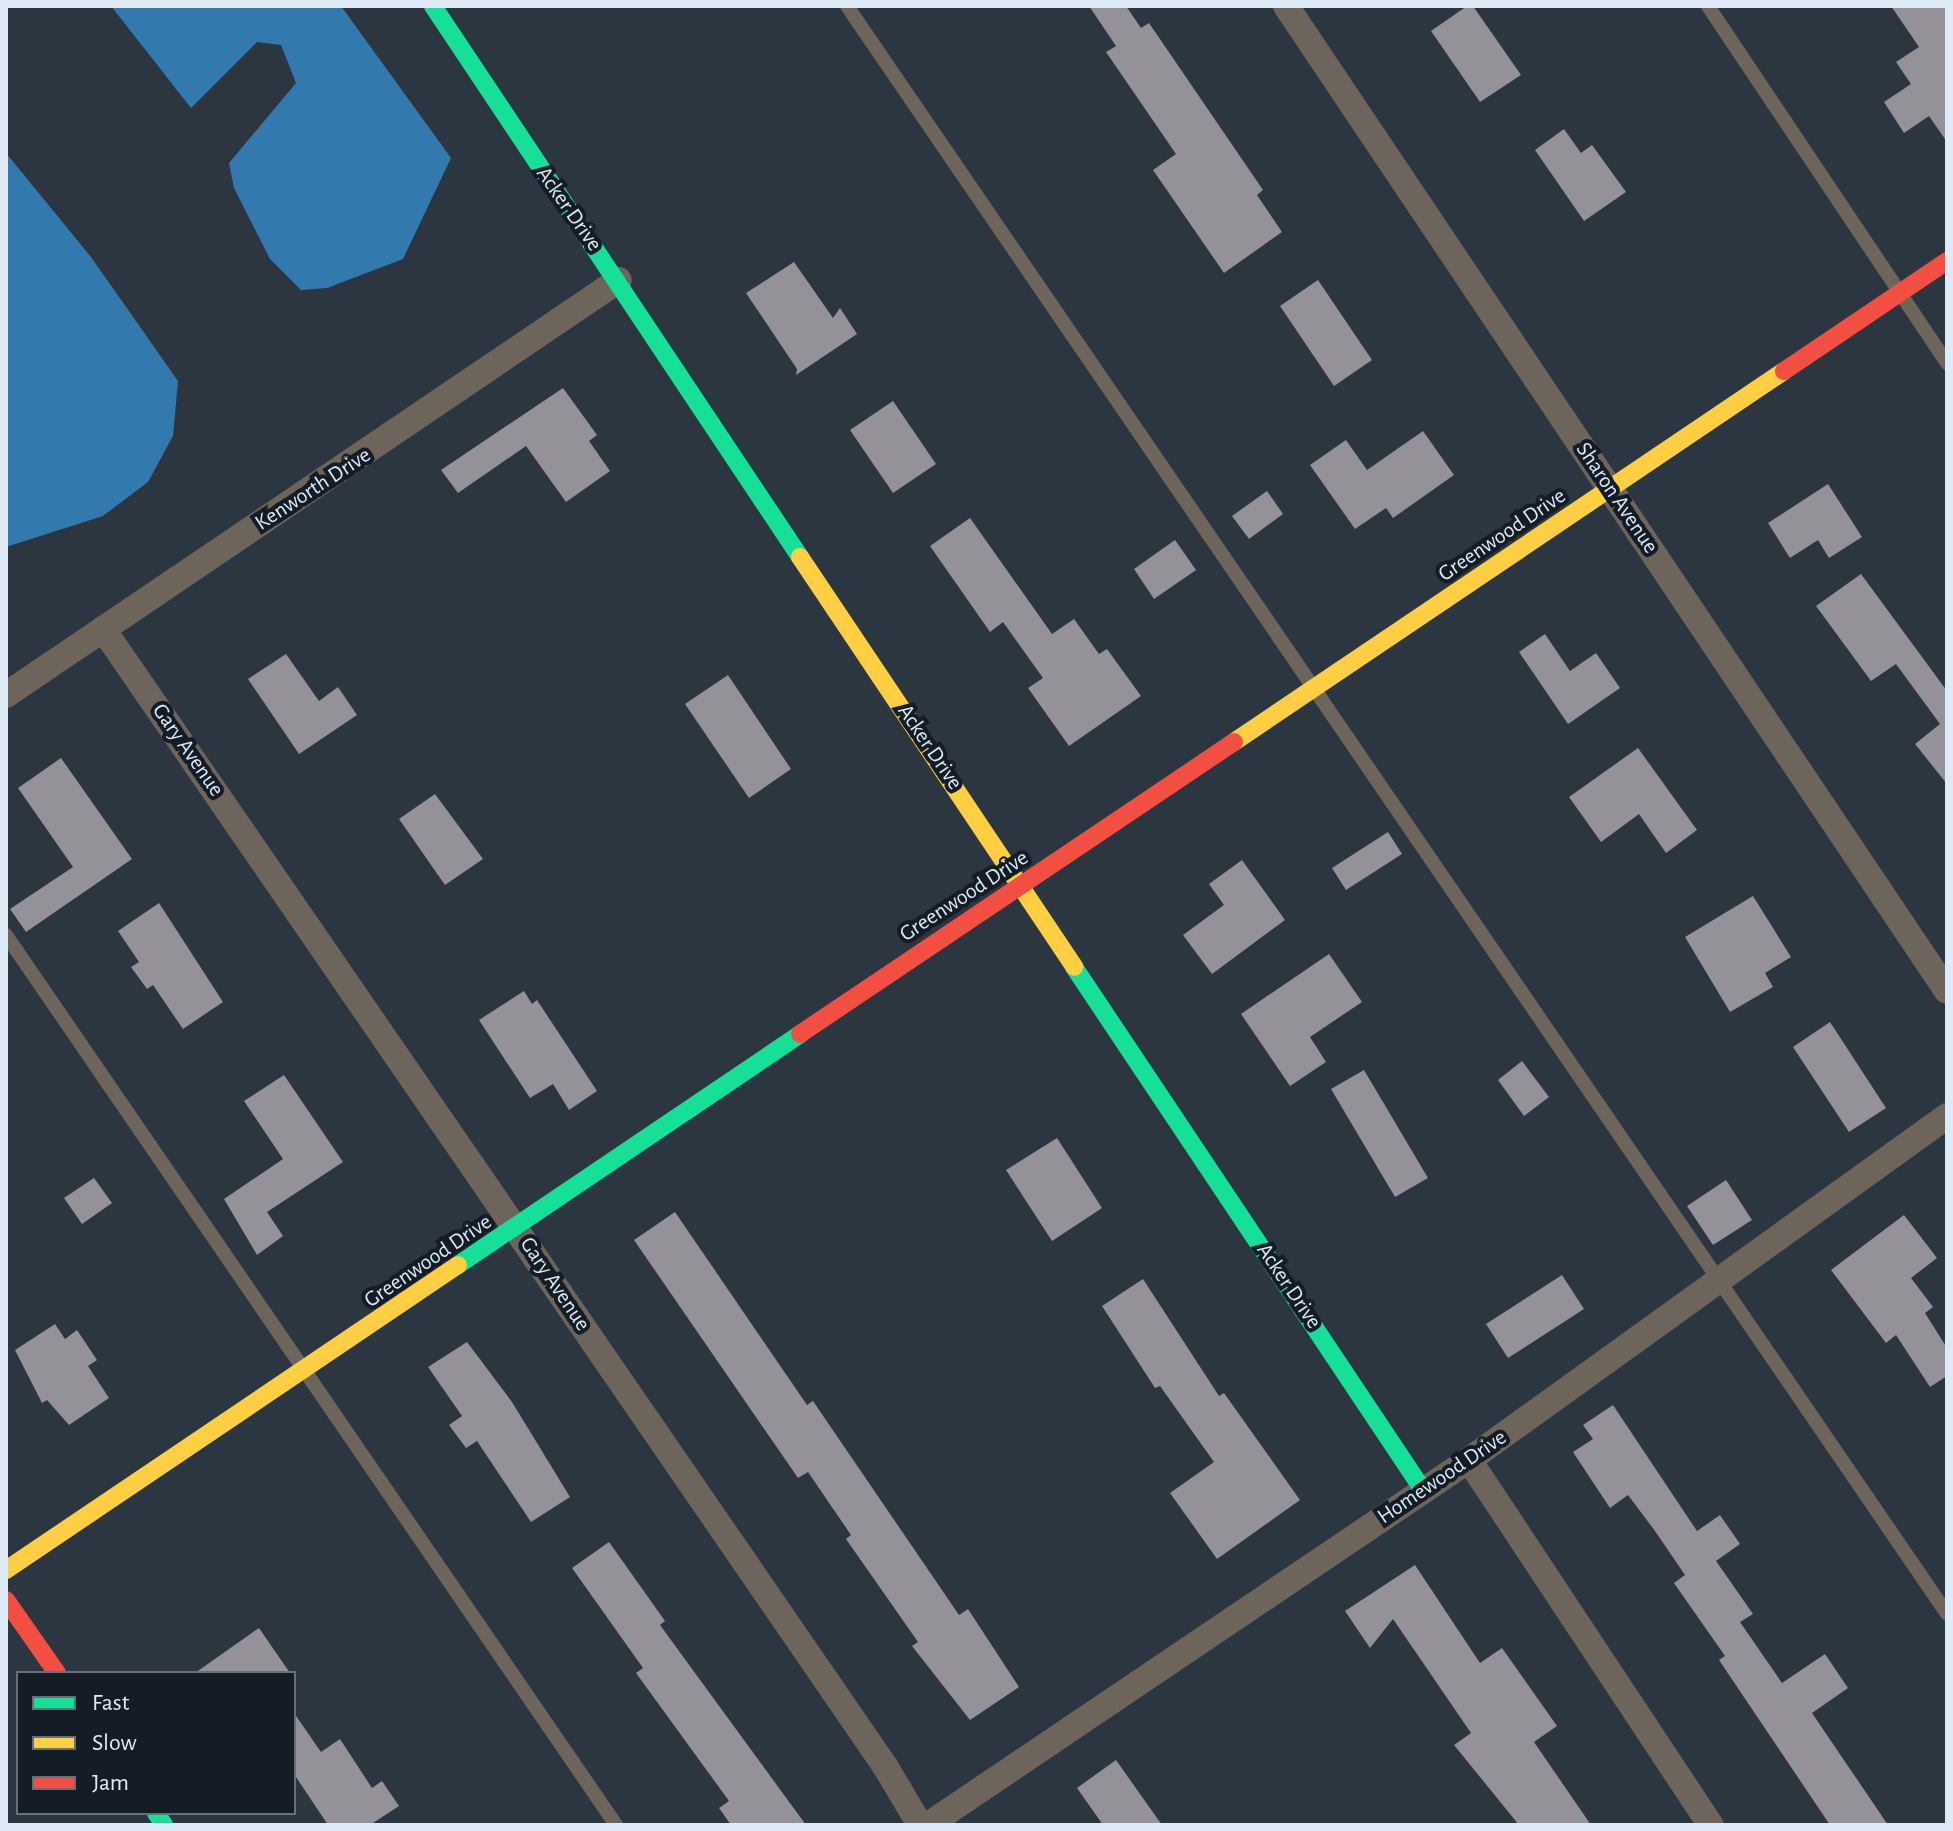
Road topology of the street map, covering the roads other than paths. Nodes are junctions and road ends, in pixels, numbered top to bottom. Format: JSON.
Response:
{"nodes":[{"id":1,"x":433,"y":6,"type":"edge"},
{"id":2,"x":847,"y":6,"type":"edge"},
{"id":3,"x":1286,"y":6,"type":"edge"},
{"id":4,"x":1708,"y":6,"type":"edge"},
{"id":5,"x":1947,"y":261,"type":"edge"},
{"id":6,"x":619,"y":280,"type":"junction"},
{"id":7,"x":1900,"y":293,"type":"junction"},
{"id":8,"x":1947,"y":363,"type":"edge"},
{"id":9,"x":1611,"y":490,"type":"junction"},
{"id":10,"x":103,"y":629,"type":"junction"},
{"id":11,"x":1316,"y":691,"type":"junction"},
{"id":12,"x":6,"y":695,"type":"edge"},
{"id":13,"x":1024,"y":887,"type":"junction"},
{"id":14,"x":6,"y":935,"type":"edge"},
{"id":15,"x":1947,"y":991,"type":"edge"},
{"id":16,"x":1947,"y":1116,"type":"edge"},
{"id":17,"x":518,"y":1230,"type":"junction"},
{"id":18,"x":1722,"y":1278,"type":"junction"},
{"id":19,"x":301,"y":1373,"type":"junction"},
{"id":20,"x":1469,"y":1460,"type":"junction"},
{"id":21,"x":1423,"y":1490,"type":"junction"},
{"id":22,"x":6,"y":1570,"type":"edge"},
{"id":23,"x":6,"y":1600,"type":"edge"},
{"id":24,"x":1947,"y":1614,"type":"edge"},
{"id":25,"x":56,"y":1671,"type":"edge"},
{"id":26,"x":964,"y":1815,"type":"edge"},
{"id":27,"x":616,"y":1825,"type":"edge"},
{"id":28,"x":920,"y":1825,"type":"edge"},
{"id":29,"x":928,"y":1825,"type":"edge"},
{"id":30,"x":1711,"y":1825,"type":"edge"}],
"edges":[{"from":1,"to":6,"type":"street","name":"Acker Drive"},
{"from":2,"to":11,"type":"lane"},
{"from":3,"to":9,"type":"street","name":"Sharon Avenue"},
{"from":4,"to":7,"type":"lane"},
{"from":5,"to":7,"type":"street","name":"Greenwood Drive"},
{"from":6,"to":10,"type":"street","name":"Kenworth Drive"},
{"from":6,"to":13,"type":"street","name":"Acker Drive"},
{"from":7,"to":8,"type":"lane"},
{"from":7,"to":9,"type":"street","name":"Greenwood Drive"},
{"from":9,"to":11,"type":"street","name":"Greenwood Drive"},
{"from":9,"to":15,"type":"street","name":"Sharon Avenue"},
{"from":10,"to":12,"type":"street","name":"Kenworth Drive"},
{"from":10,"to":17,"type":"street","name":"Gary Avenue"},
{"from":11,"to":13,"type":"street","name":"Greenwood Drive"},
{"from":11,"to":18,"type":"lane"},
{"from":13,"to":17,"type":"street","name":"Greenwood Drive"},
{"from":13,"to":21,"type":"street","name":"Acker Drive"},
{"from":14,"to":19,"type":"lane"},
{"from":16,"to":18,"type":"street","name":"Homewood Drive"},
{"from":17,"to":19,"type":"street","name":"Greenwood Drive"},
{"from":17,"to":28,"type":"street","name":"Gary Avenue"},
{"from":18,"to":20,"type":"street","name":"Homewood Drive"},
{"from":18,"to":24,"type":"lane"},
{"from":19,"to":22,"type":"street","name":"Greenwood Drive"},
{"from":19,"to":27,"type":"lane"},
{"from":20,"to":21,"type":"street","name":"Homewood Drive"},
{"from":20,"to":30,"type":"street"},
{"from":21,"to":26,"type":"street","name":"Homewood Drive"},
{"from":23,"to":25,"type":"street"},
{"from":26,"to":29,"type":"street","name":"Homewood Drive"}]}
